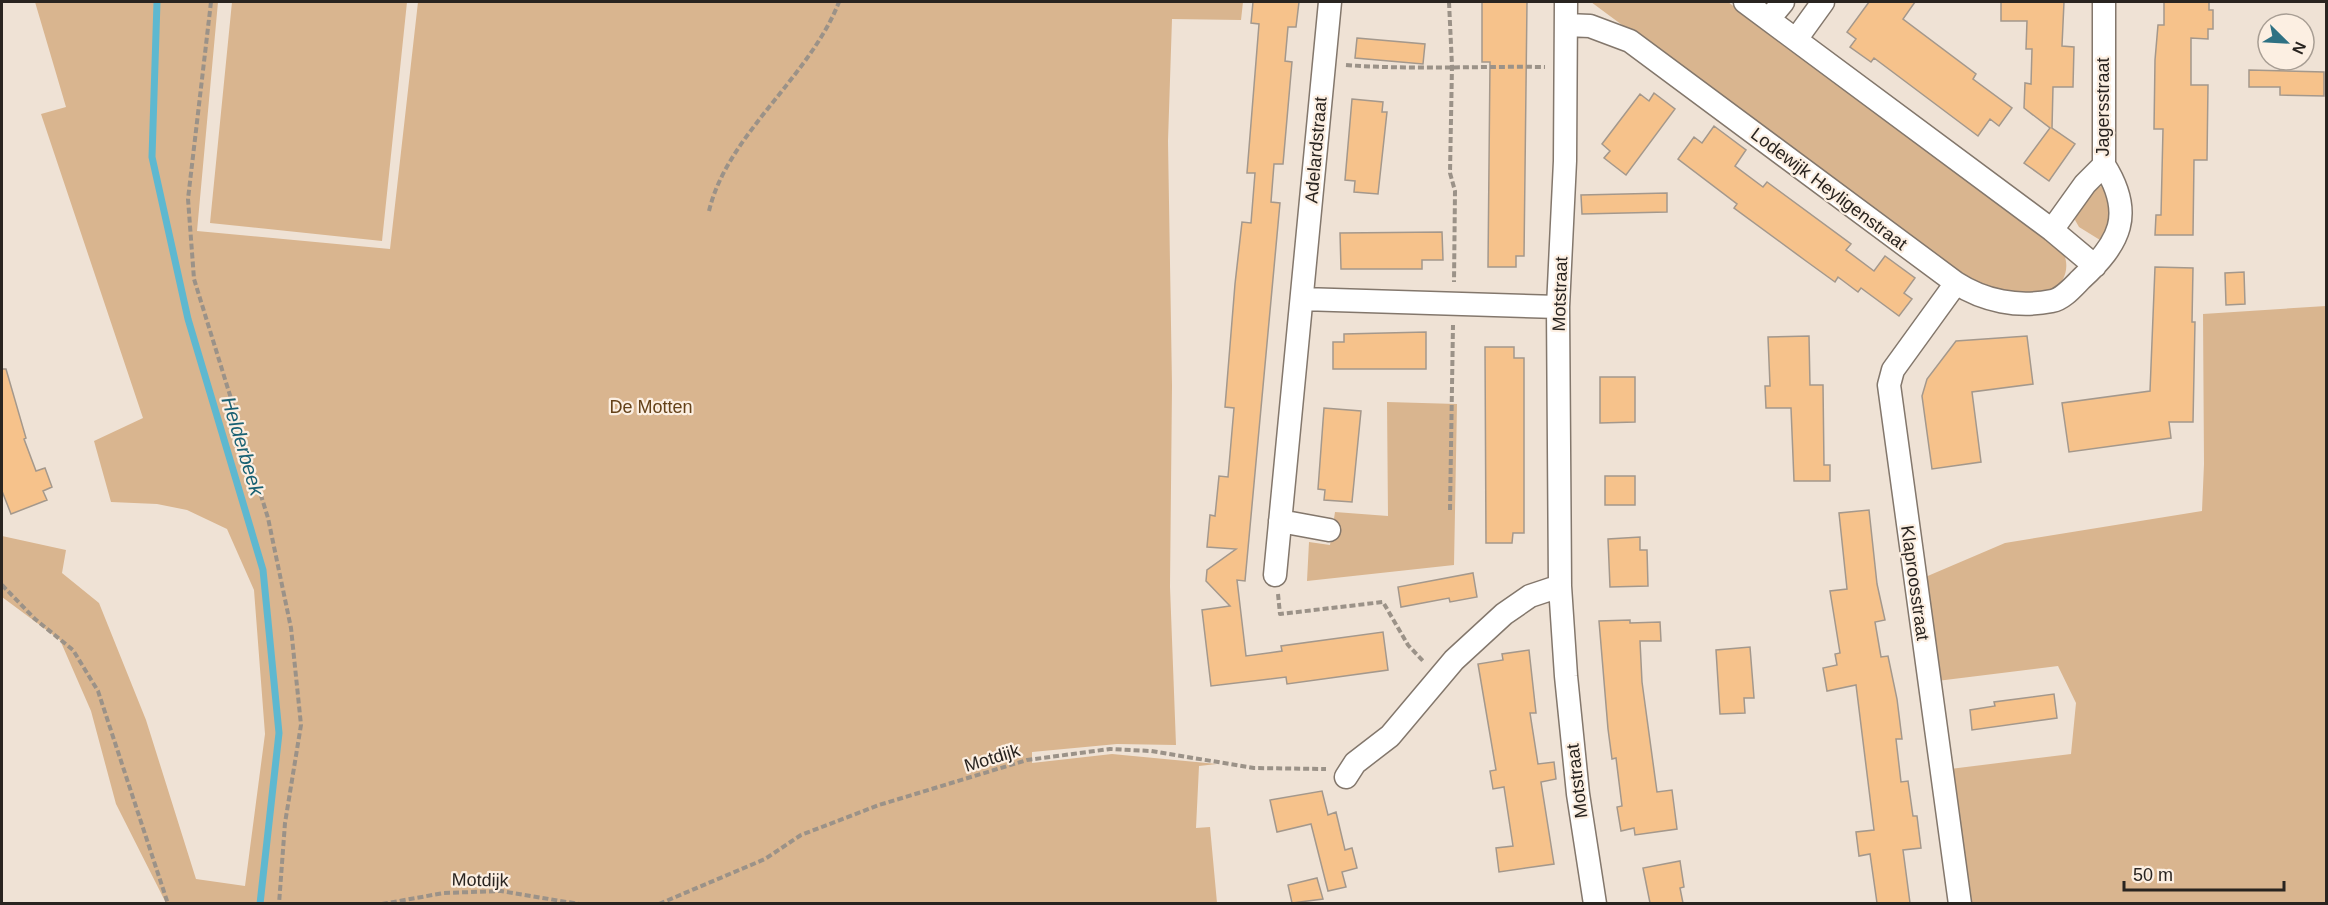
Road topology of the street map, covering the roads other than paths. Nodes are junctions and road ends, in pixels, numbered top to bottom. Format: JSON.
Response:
{"nodes":[{"id":1,"x":1330,"y":2,"type":"edge"},
{"id":2,"x":1566,"y":2,"type":"edge"},
{"id":3,"x":1745,"y":2,"type":"edge"},
{"id":4,"x":1822,"y":2,"type":"edge"},
{"id":5,"x":2104,"y":2,"type":"edge"},
{"id":6,"x":1776,"y":10,"type":"edge"},
{"id":7,"x":1566,"y":25,"type":"junction"},
{"id":8,"x":1797,"y":38,"type":"junction"},
{"id":9,"x":2104,"y":165,"type":"junction"},
{"id":10,"x":2052,"y":230,"type":"junction"},
{"id":11,"x":2095,"y":266,"type":"junction"},
{"id":12,"x":1956,"y":283,"type":"junction"},
{"id":13,"x":1302,"y":299,"type":"junction"},
{"id":14,"x":1558,"y":307,"type":"junction"},
{"id":15,"x":1280,"y":521,"type":"junction"},
{"id":16,"x":1329,"y":530,"type":"dead end"},
{"id":17,"x":1275,"y":575,"type":"road end"},
{"id":18,"x":1560,"y":586,"type":"junction"},
{"id":19,"x":1351,"y":770,"type":"road end"},
{"id":20,"x":1595,"y":903,"type":"edge"},
{"id":21,"x":1960,"y":903,"type":"edge"}],
"edges":[{"from":1,"to":13,"type":"street","name":"Adelardstraat"},
{"from":2,"to":7,"type":"street","name":"Motstraat"},
{"from":3,"to":6,"type":"street"},
{"from":4,"to":8,"type":"street"},
{"from":5,"to":9,"type":"street","name":"Jagersstraat"},
{"from":6,"to":8,"type":"street"},
{"from":7,"to":12,"type":"street","name":"Lodewijk Heyligenstraat"},
{"from":7,"to":14,"type":"street","name":"Motstraat"},
{"from":8,"to":10,"type":"street"},
{"from":9,"to":10,"type":"street","name":"Jagersstraat"},
{"from":9,"to":11,"type":"street","name":"Lodewijk Heyligenstraat"},
{"from":10,"to":11,"type":"street"},
{"from":11,"to":12,"type":"street","name":"Lodewijk Heyligenstraat"},
{"from":12,"to":21,"type":"street","name":"Klaproosstraat"},
{"from":13,"to":14,"type":"street"},
{"from":13,"to":15,"type":"street","name":"Adelardstraat"},
{"from":14,"to":18,"type":"street","name":"Motstraat"},
{"from":15,"to":16,"type":"street"},
{"from":15,"to":17,"type":"street","name":"Adelardstraat"},
{"from":18,"to":19,"type":"street"},
{"from":18,"to":20,"type":"street","name":"Motstraat"}]}
